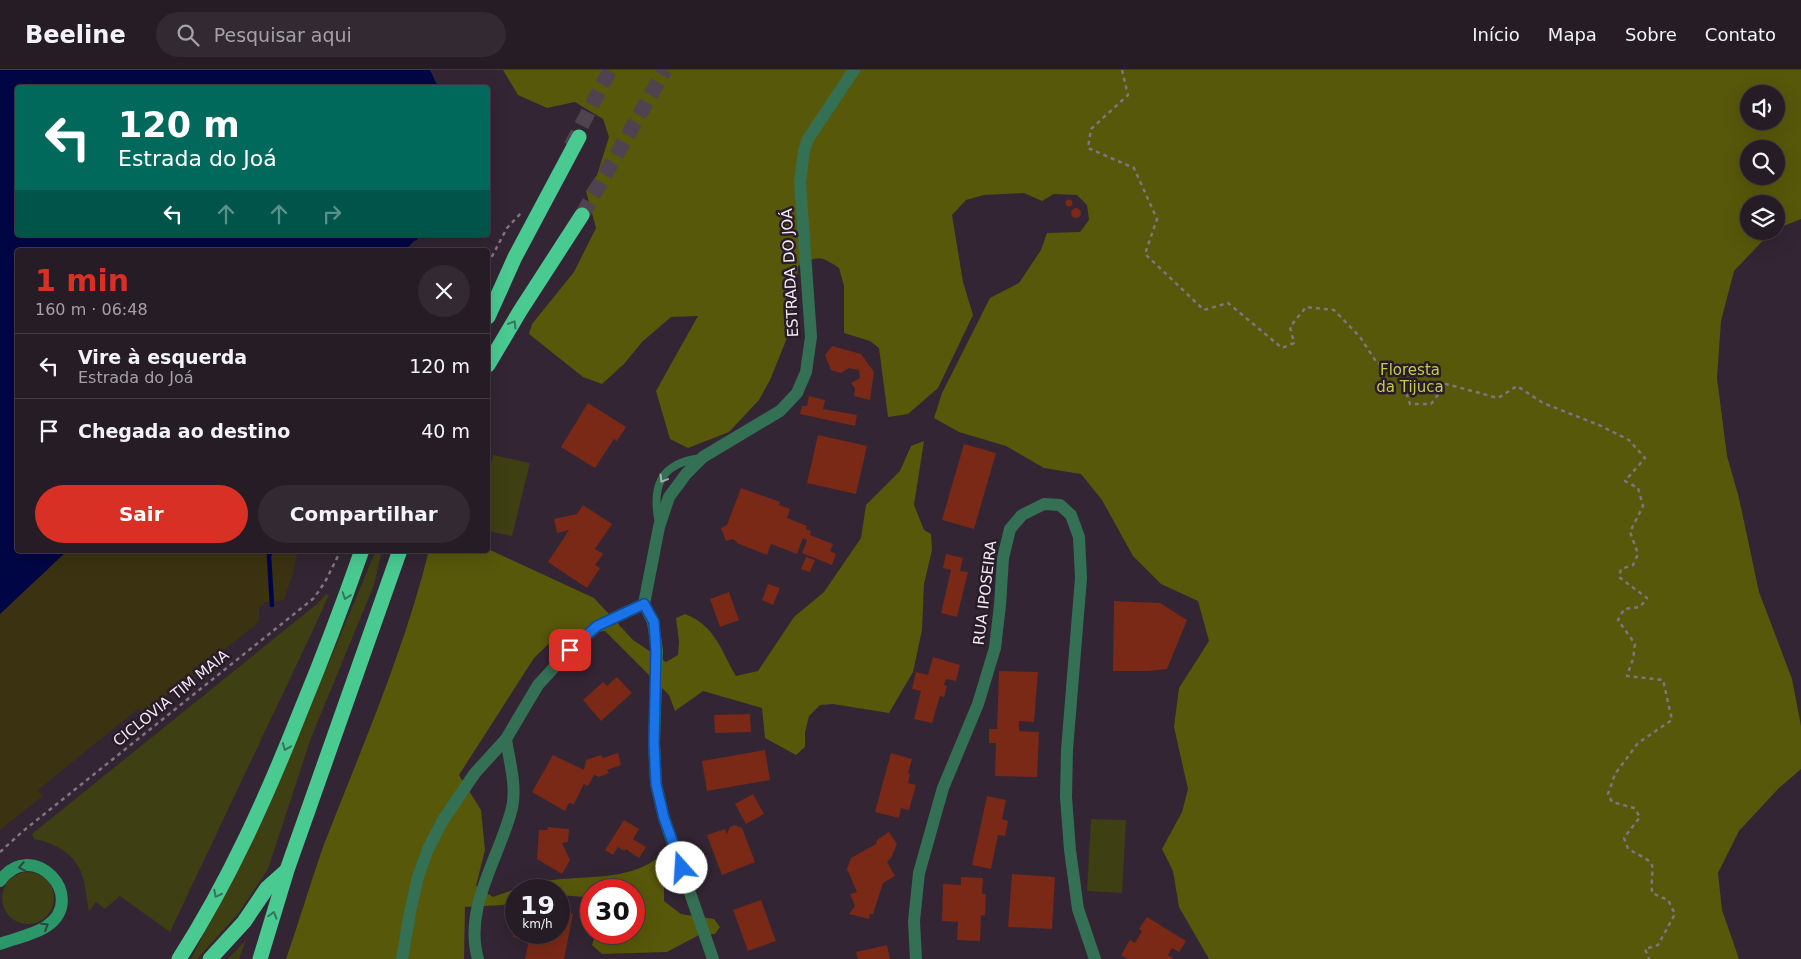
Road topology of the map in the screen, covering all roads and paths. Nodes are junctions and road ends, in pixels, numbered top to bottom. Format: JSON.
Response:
{"nodes":[{"id":1,"x":854,"y":70,"type":"edge"},
{"id":2,"x":1122,"y":70,"type":"edge"},
{"id":3,"x":580,"y":137,"type":"tunnel mouth"},
{"id":4,"x":582,"y":216,"type":"tunnel mouth"},
{"id":5,"x":490,"y":312,"type":"edge"},
{"id":6,"x":490,"y":362,"type":"edge"},
{"id":7,"x":340,"y":553,"type":"edge"},
{"id":8,"x":361,"y":553,"type":"edge"},
{"id":9,"x":399,"y":553,"type":"edge"},
{"id":10,"x":644,"y":604,"type":"junction"},
{"id":11,"x":506,"y":739,"type":"junction"},
{"id":12,"x":0,"y":852,"type":"edge"},
{"id":13,"x":287,"y":870,"type":"junction"},
{"id":14,"x":0,"y":881,"type":"edge"},
{"id":15,"x":0,"y":944,"type":"edge"},
{"id":16,"x":179,"y":959,"type":"edge"},
{"id":17,"x":210,"y":959,"type":"edge"},
{"id":18,"x":260,"y":959,"type":"edge"},
{"id":19,"x":402,"y":959,"type":"edge"},
{"id":20,"x":478,"y":959,"type":"edge"},
{"id":21,"x":713,"y":959,"type":"edge"},
{"id":22,"x":916,"y":959,"type":"edge"},
{"id":23,"x":1095,"y":959,"type":"edge"},
{"id":24,"x":1649,"y":959,"type":"edge"}],
"edges":[{"from":1,"to":10,"type":"street","name":"ESTRADA DO JOÁ"},
{"from":2,"to":24,"type":"path"},
{"from":3,"to":5,"type":"highway"},
{"from":6,"to":4,"type":"highway","one_way":true},
{"from":7,"to":12,"type":"path","name":"CICLOVIA TIM MAIA"},
{"from":8,"to":16,"type":"highway","one_way":true},
{"from":9,"to":13,"type":"highway"},
{"from":10,"to":11,"type":"street"},
{"from":10,"to":21,"type":"street"},
{"from":11,"to":19,"type":"street"},
{"from":11,"to":20,"type":"street"},
{"from":13,"to":17,"type":"highway"},
{"from":18,"to":13,"type":"highway","one_way":true},
{"from":15,"to":14,"type":"street","one_way":true},
{"from":22,"to":23,"type":"street","name":"RUA IPOSEIRA"}]}
